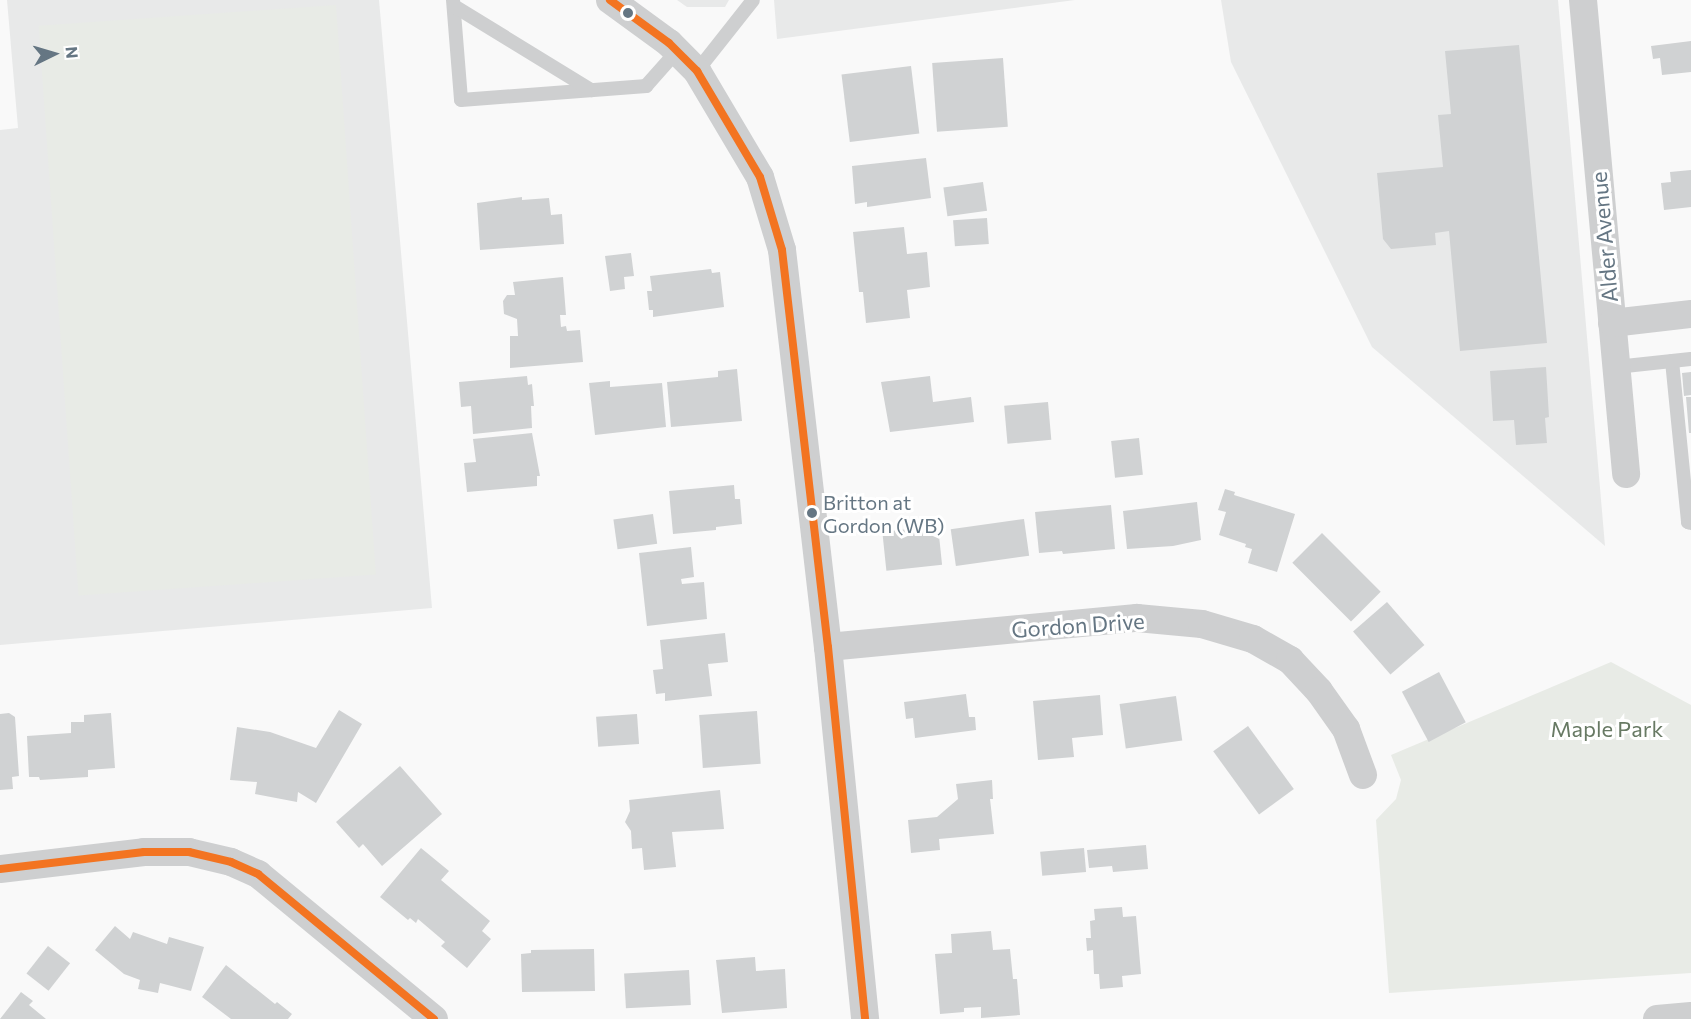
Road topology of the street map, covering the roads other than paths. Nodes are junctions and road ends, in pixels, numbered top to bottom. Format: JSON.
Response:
{"nodes":[{"id":1,"x":610,"y":0,"type":"edge"},
{"id":2,"x":753,"y":0,"type":"edge"},
{"id":3,"x":1583,"y":0,"type":"edge"},
{"id":4,"x":454,"y":3,"type":"edge"},
{"id":5,"x":677,"y":51,"type":"junction"},
{"id":6,"x":697,"y":71,"type":"junction"},
{"id":7,"x":591,"y":90,"type":"junction"},
{"id":8,"x":1691,"y":314,"type":"edge"},
{"id":9,"x":1612,"y":323,"type":"junction"},
{"id":10,"x":1691,"y":359,"type":"edge"},
{"id":11,"x":1672,"y":362,"type":"junction"},
{"id":12,"x":1616,"y":367,"type":"junction"},
{"id":13,"x":1626,"y":474,"type":"dead end"},
{"id":14,"x":1691,"y":523,"type":"edge"},
{"id":15,"x":828,"y":647,"type":"junction"},
{"id":16,"x":1364,"y":775,"type":"dead end"},
{"id":17,"x":0,"y":869,"type":"edge"},
{"id":18,"x":1691,"y":1016,"type":"edge"},
{"id":19,"x":435,"y":1019,"type":"edge"},
{"id":20,"x":865,"y":1019,"type":"edge"},
{"id":21,"x":1657,"y":1019,"type":"edge"}],
"edges":[{"from":1,"to":5,"type":"street"},
{"from":2,"to":6,"type":"lane"},
{"from":3,"to":9,"type":"street","name":"Alder Avenue"},
{"from":4,"to":7,"type":"lane"},
{"from":4,"to":7,"type":"lane"},
{"from":5,"to":6,"type":"street"},
{"from":5,"to":7,"type":"lane"},
{"from":6,"to":15,"type":"street"},
{"from":8,"to":9,"type":"street"},
{"from":9,"to":12,"type":"street","name":"Alder Avenue"},
{"from":10,"to":11,"type":"lane"},
{"from":11,"to":12,"type":"lane"},
{"from":11,"to":14,"type":"lane"},
{"from":12,"to":13,"type":"street","name":"Alder Avenue"},
{"from":15,"to":16,"type":"street","name":"Gordon Drive"},
{"from":15,"to":20,"type":"street"},
{"from":17,"to":19,"type":"street"},
{"from":18,"to":21,"type":"street"}]}
